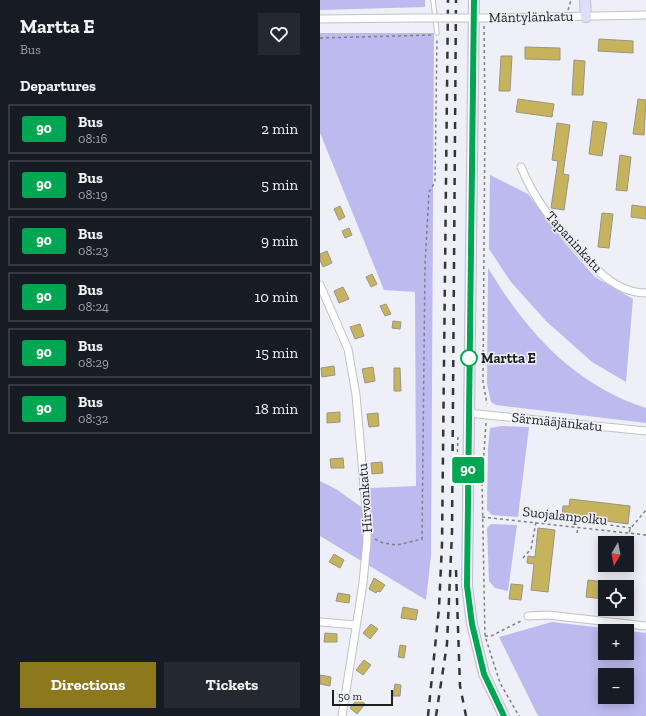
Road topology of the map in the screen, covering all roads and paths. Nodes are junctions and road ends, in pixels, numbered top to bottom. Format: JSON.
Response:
{"nodes":[{"id":1,"x":433,"y":0,"type":"edge"},
{"id":2,"x":474,"y":0,"type":"edge"},
{"id":3,"x":571,"y":0,"type":"edge"},
{"id":4,"x":585,"y":0,"type":"edge"},
{"id":5,"x":567,"y":12,"type":"dead end"},
{"id":6,"x":646,"y":15,"type":"edge"},
{"id":7,"x":586,"y":17,"type":"junction"},
{"id":8,"x":320,"y":19,"type":"edge"},
{"id":9,"x":484,"y":25,"type":"dead end"},
{"id":10,"x":437,"y":34,"type":"junction"},
{"id":11,"x":320,"y":38,"type":"edge"},
{"id":12,"x":521,"y":167,"type":"dead end"},
{"id":13,"x":320,"y":284,"type":"edge"},
{"id":14,"x":646,"y":293,"type":"edge"},
{"id":15,"x":487,"y":404,"type":"dead end"},
{"id":16,"x":468,"y":413,"type":"junction"},
{"id":17,"x":486,"y":422,"type":"dead end"},
{"id":18,"x":646,"y":432,"type":"edge"},
{"id":19,"x":458,"y":434,"type":"dead end"},
{"id":20,"x":457,"y":464,"type":"dead end"},
{"id":21,"x":646,"y":510,"type":"edge"},
{"id":22,"x":482,"y":517,"type":"junction"},
{"id":23,"x":552,"y":517,"type":"dead end"},
{"id":24,"x":536,"y":522,"type":"junction"},
{"id":25,"x":578,"y":527,"type":"junction"},
{"id":26,"x":631,"y":528,"type":"junction"},
{"id":27,"x":577,"y":533,"type":"dead end"},
{"id":28,"x":629,"y":533,"type":"junction"},
{"id":29,"x":646,"y":535,"type":"edge"},
{"id":30,"x":367,"y":542,"type":"junction"},
{"id":31,"x":523,"y":558,"type":"dead end"},
{"id":32,"x":528,"y":616,"type":"joint"},
{"id":33,"x":320,"y":622,"type":"edge"},
{"id":34,"x":356,"y":625,"type":"junction"},
{"id":35,"x":646,"y":626,"type":"edge"},
{"id":36,"x":485,"y":636,"type":"junction"},
{"id":37,"x":342,"y":716,"type":"edge"},
{"id":38,"x":504,"y":716,"type":"edge"},
{"id":39,"x":519,"y":716,"type":"edge"}],
"edges":[{"from":1,"to":10,"type":"lane"},
{"from":2,"to":16,"type":"main road"},
{"from":3,"to":5,"type":"path"},
{"from":4,"to":7,"type":"main road"},
{"from":6,"to":7,"type":"street","name":"Mäntylänkatu"},
{"from":7,"to":8,"type":"street","name":"Mäntylänkatu","bridge":true},
{"from":9,"to":15,"type":"path"},
{"from":10,"to":11,"type":"path"},
{"from":10,"to":30,"type":"path"},
{"from":12,"to":14,"type":"street","name":"Tapaninkatu"},
{"from":13,"to":30,"type":"street","name":"Hirvonkatu"},
{"from":16,"to":18,"type":"street","name":"Särmääjänkatu"},
{"from":16,"to":38,"type":"main road"},
{"from":17,"to":22,"type":"path"},
{"from":19,"to":20,"type":"path"},
{"from":21,"to":26,"type":"path"},
{"from":22,"to":24,"type":"path","name":"Suojalanpolku"},
{"from":22,"to":36,"type":"path"},
{"from":23,"to":26,"type":"path"},
{"from":24,"to":25,"type":"path","name":"Suojalanpolku"},
{"from":24,"to":31,"type":"path"},
{"from":25,"to":27,"type":"path"},
{"from":25,"to":28,"type":"path","name":"Suojalanpolku"},
{"from":26,"to":28,"type":"path"},
{"from":28,"to":29,"type":"path","name":"Suojalanpolku"},
{"from":30,"to":34,"type":"street","name":"Hirvonkatu"},
{"from":32,"to":35,"type":"street"},
{"from":32,"to":36,"type":"path"},
{"from":33,"to":34,"type":"street"},
{"from":34,"to":37,"type":"street","name":"Hirvonkatu"},
{"from":36,"to":39,"type":"path"}]}
